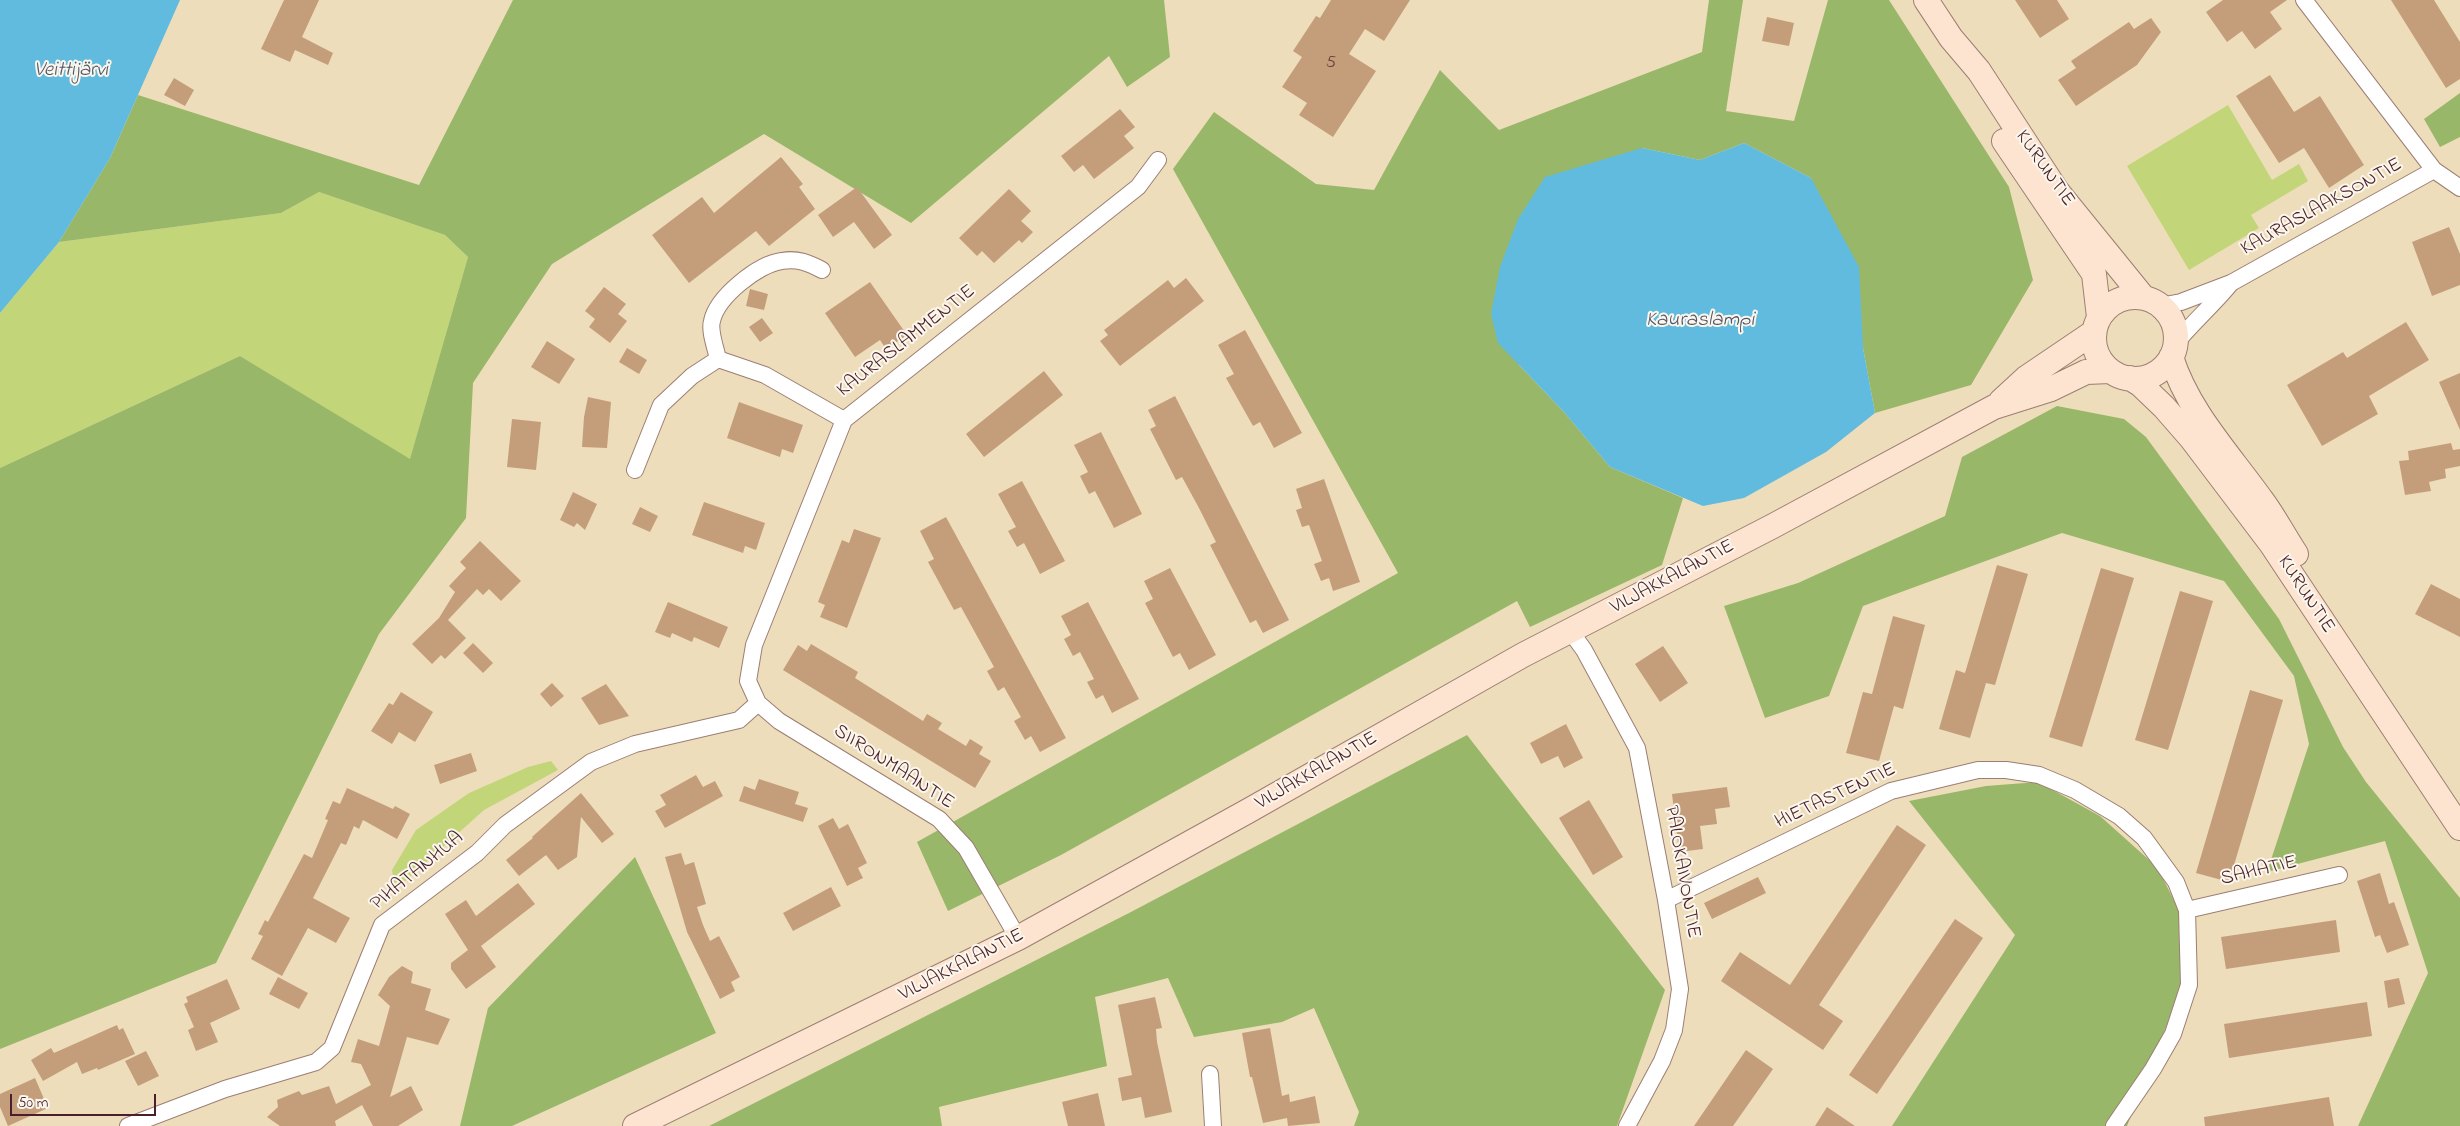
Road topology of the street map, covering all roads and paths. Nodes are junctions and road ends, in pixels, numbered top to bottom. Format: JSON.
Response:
{"nodes":[{"id":1,"x":1926,"y":0,"type":"edge"},
{"id":2,"x":2304,"y":0,"type":"edge"},
{"id":3,"x":1951,"y":38,"type":"junction"},
{"id":4,"x":1158,"y":160,"type":"dead end"},
{"id":5,"x":2434,"y":170,"type":"junction"},
{"id":6,"x":2460,"y":188,"type":"edge"},
{"id":7,"x":822,"y":270,"type":"dead end"},
{"id":8,"x":2231,"y":283,"type":"junction"},
{"id":9,"x":2151,"y":302,"type":"junction"},
{"id":10,"x":2097,"y":324,"type":"junction"},
{"id":11,"x":2173,"y":350,"type":"junction"},
{"id":12,"x":718,"y":359,"type":"junction"},
{"id":13,"x":2120,"y":374,"type":"junction"},
{"id":14,"x":1994,"y":407,"type":"junction"},
{"id":15,"x":844,"y":420,"type":"junction"},
{"id":16,"x":635,"y":470,"type":"dead end"},
{"id":17,"x":1572,"y":632,"type":"junction"},
{"id":18,"x":758,"y":703,"type":"junction"},
{"id":19,"x":2460,"y":804,"type":"edge"},
{"id":20,"x":2460,"y":828,"type":"edge"},
{"id":21,"x":2339,"y":875,"type":"dead end"},
{"id":22,"x":1666,"y":900,"type":"junction"},
{"id":23,"x":2188,"y":910,"type":"junction"},
{"id":24,"x":1018,"y":938,"type":"junction"},
{"id":25,"x":1210,"y":1074,"type":"dead end"},
{"id":26,"x":128,"y":1126,"type":"edge"},
{"id":27,"x":635,"y":1126,"type":"edge"},
{"id":28,"x":1213,"y":1126,"type":"edge"},
{"id":29,"x":1627,"y":1126,"type":"edge"},
{"id":30,"x":2114,"y":1126,"type":"edge"}],
"edges":[{"from":1,"to":3,"type":"main road","name":"KURUNTIE"},
{"from":2,"to":5,"type":"street"},
{"from":3,"to":9,"type":"main road","name":"KURUNTIE"},
{"from":3,"to":10,"type":"main road","name":"KURUNTIE"},
{"from":4,"to":15,"type":"street","name":"KAURASLAMMENTIE"},
{"from":5,"to":6,"type":"street"},
{"from":5,"to":8,"type":"street","name":"KAURASLAAKSONTIE"},
{"from":7,"to":12,"type":"street"},
{"from":8,"to":9,"type":"street","name":"KAURASLAAKSONTIE"},
{"from":8,"to":11,"type":"street","name":"KAURASLAAKSONTIE"},
{"from":9,"to":10,"type":"main road"},
{"from":9,"to":11,"type":"main road"},
{"from":10,"to":13,"type":"main road"},
{"from":10,"to":14,"type":"main road","name":"VILJAKKALANTIE"},
{"from":11,"to":13,"type":"main road"},
{"from":11,"to":19,"type":"main road","name":"KURUNTIE"},
{"from":12,"to":15,"type":"street"},
{"from":12,"to":16,"type":"street"},
{"from":13,"to":14,"type":"main road","name":"VILJAKKALANTIE"},
{"from":13,"to":20,"type":"main road","name":"KURUNTIE"},
{"from":14,"to":17,"type":"main road","name":"VILJAKKALANTIE"},
{"from":15,"to":18,"type":"street","name":"KAURASLAMMENTIE"},
{"from":17,"to":22,"type":"street","name":"PALOKAIVONTIE"},
{"from":17,"to":24,"type":"main road","name":"VILJAKKALANTIE"},
{"from":18,"to":24,"type":"street","name":"SIIRONMAANTIE"},
{"from":18,"to":26,"type":"street","name":"PIHATANHUA"},
{"from":21,"to":23,"type":"street","name":"SAHATIE"},
{"from":22,"to":23,"type":"street","name":"HIETASTENTIE"},
{"from":22,"to":29,"type":"street","name":"PALOKAIVONTIE"},
{"from":23,"to":30,"type":"street","name":"HIETASTENTIE"},
{"from":24,"to":27,"type":"main road","name":"VILJAKKALANTIE"},
{"from":25,"to":28,"type":"street"}]}
